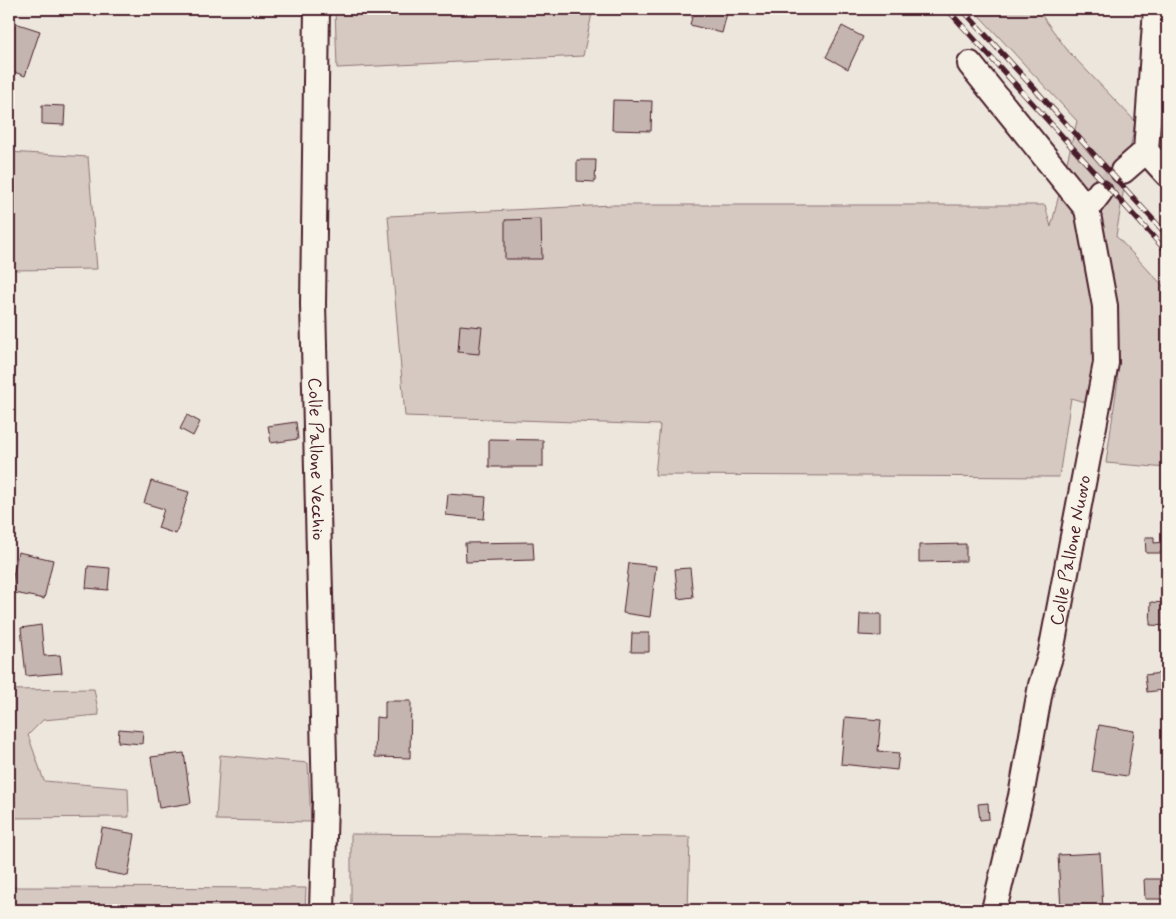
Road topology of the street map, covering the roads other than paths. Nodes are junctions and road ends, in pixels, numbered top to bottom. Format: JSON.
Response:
{"nodes":[{"id":1,"x":317,"y":9,"type":"edge"},
{"id":2,"x":1157,"y":9,"type":"edge"},
{"id":3,"x":970,"y":64,"type":"dead end"},
{"id":4,"x":1146,"y":151,"type":"junction"},
{"id":5,"x":1123,"y":171,"type":"tunnel mouth"},
{"id":6,"x":1167,"y":174,"type":"edge"},
{"id":7,"x":322,"y":910,"type":"edge"},
{"id":8,"x":994,"y":910,"type":"edge"}],
"edges":[{"from":1,"to":7,"type":"street","name":"Colle Pallone Vecchio"},
{"from":2,"to":4,"type":"street"},
{"from":3,"to":8,"type":"street","name":"Colle Pallone Nuovo"},
{"from":4,"to":5,"type":"street"},
{"from":4,"to":6,"type":"street"}]}
